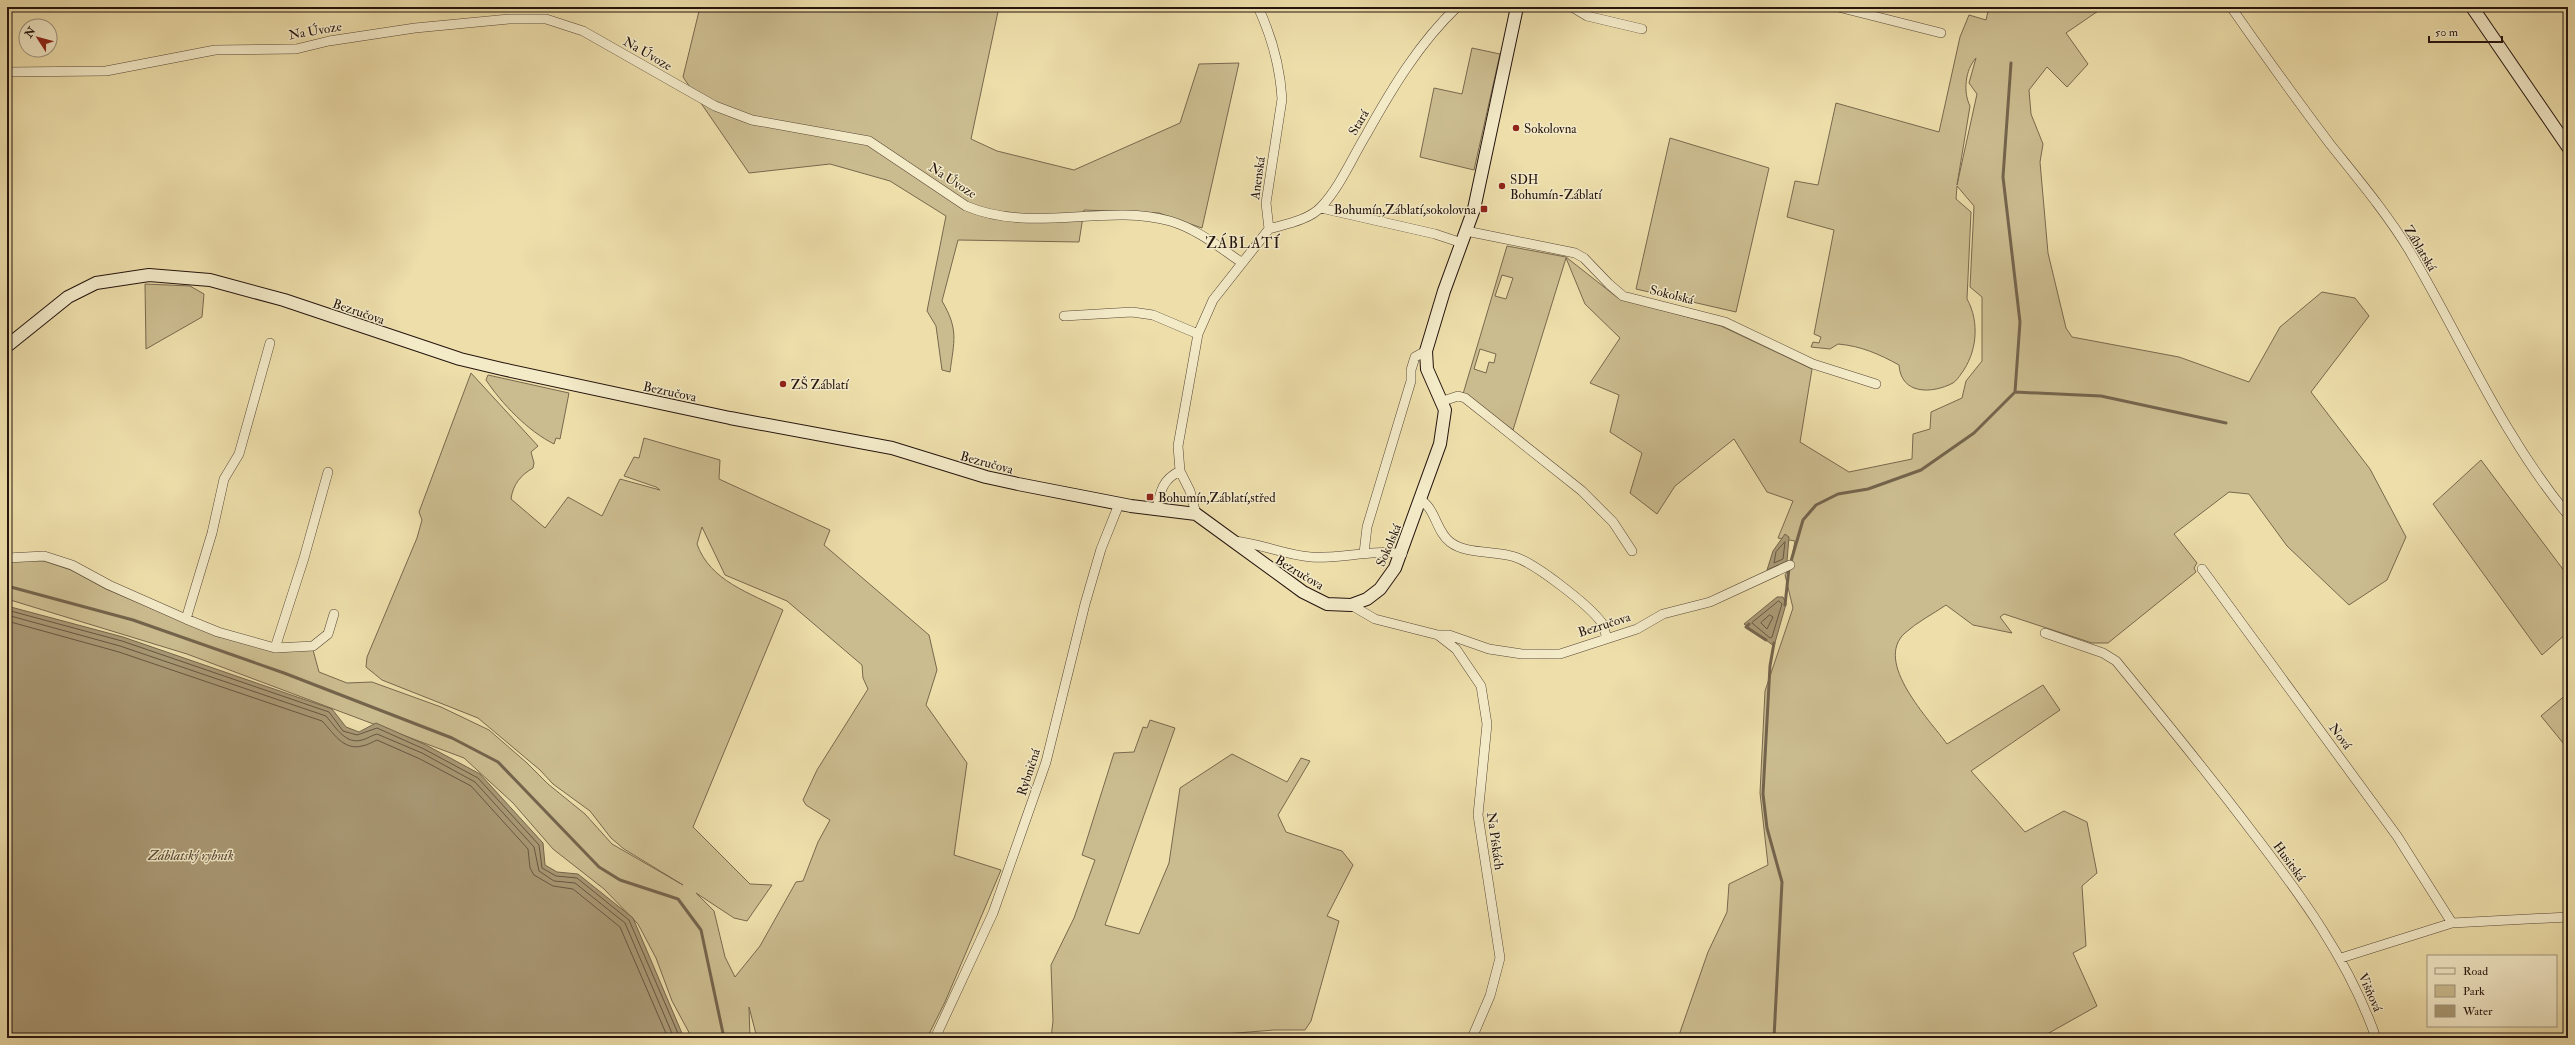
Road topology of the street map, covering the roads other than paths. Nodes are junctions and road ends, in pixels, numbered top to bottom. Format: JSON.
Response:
{"nodes":[{"id":1,"x":1258,"y":7,"type":"edge"},
{"id":2,"x":1457,"y":7,"type":"edge"},
{"id":3,"x":1517,"y":7,"type":"edge"},
{"id":4,"x":1572,"y":7,"type":"edge"},
{"id":5,"x":1838,"y":7,"type":"edge"},
{"id":6,"x":2231,"y":7,"type":"edge"},
{"id":7,"x":2472,"y":7,"type":"edge"},
{"id":8,"x":1642,"y":29,"type":"dead end"},
{"id":9,"x":1942,"y":33,"type":"dead end"},
{"id":10,"x":7,"y":72,"type":"edge"},
{"id":11,"x":2568,"y":147,"type":"edge"},
{"id":12,"x":1321,"y":208,"type":"junction"},
{"id":13,"x":1269,"y":229,"type":"junction"},
{"id":14,"x":1466,"y":231,"type":"junction"},
{"id":15,"x":1462,"y":243,"type":"junction"},
{"id":16,"x":1241,"y":262,"type":"junction"},
{"id":17,"x":1064,"y":316,"type":"dead end"},
{"id":18,"x":1198,"y":334,"type":"junction"},
{"id":19,"x":270,"y":343,"type":"dead end"},
{"id":20,"x":7,"y":346,"type":"edge"},
{"id":21,"x":1426,"y":352,"type":"junction"},
{"id":22,"x":1876,"y":384,"type":"dead end"},
{"id":23,"x":1443,"y":401,"type":"junction"},
{"id":24,"x":1180,"y":471,"type":"junction"},
{"id":25,"x":328,"y":472,"type":"dead end"},
{"id":26,"x":1421,"y":500,"type":"junction"},
{"id":27,"x":1119,"y":504,"type":"junction"},
{"id":28,"x":1157,"y":509,"type":"junction"},
{"id":29,"x":1196,"y":514,"type":"junction"},
{"id":30,"x":2568,"y":515,"type":"edge"},
{"id":31,"x":1232,"y":541,"type":"junction"},
{"id":32,"x":1632,"y":551,"type":"dead end"},
{"id":33,"x":1364,"y":553,"type":"junction"},
{"id":34,"x":1402,"y":554,"type":"junction"},
{"id":35,"x":7,"y":558,"type":"edge"},
{"id":36,"x":1790,"y":565,"type":"dead end"},
{"id":37,"x":2202,"y":569,"type":"dead end"},
{"id":38,"x":1327,"y":604,"type":"joint"},
{"id":39,"x":1351,"y":605,"type":"junction"},
{"id":40,"x":334,"y":614,"type":"dead end"},
{"id":41,"x":186,"y":619,"type":"junction"},
{"id":42,"x":2045,"y":634,"type":"dead end"},
{"id":43,"x":1438,"y":635,"type":"junction"},
{"id":44,"x":1607,"y":638,"type":"junction"},
{"id":45,"x":275,"y":648,"type":"junction"},
{"id":46,"x":2568,"y":917,"type":"edge"},
{"id":47,"x":2452,"y":923,"type":"junction"},
{"id":48,"x":2341,"y":958,"type":"junction"},
{"id":49,"x":935,"y":1038,"type":"edge"},
{"id":50,"x":1472,"y":1038,"type":"edge"},
{"id":51,"x":2376,"y":1038,"type":"edge"}],
"edges":[{"from":1,"to":13,"type":"street","name":"Anenská"},
{"from":2,"to":12,"type":"street","name":"Stará"},
{"from":3,"to":14,"type":"main road","name":"Sokolská"},
{"from":4,"to":8,"type":"street"},
{"from":5,"to":9,"type":"street"},
{"from":6,"to":30,"type":"street","name":"Záblatská"},
{"from":7,"to":11,"type":"main road"},
{"from":10,"to":16,"type":"street","name":"Na Úvoze"},
{"from":12,"to":13,"type":"street","name":"Stará"},
{"from":12,"to":15,"type":"street"},
{"from":13,"to":16,"type":"street"},
{"from":14,"to":15,"type":"main road","name":"Sokolská"},
{"from":14,"to":22,"type":"street","name":"Sokolská"},
{"from":15,"to":21,"type":"main road","name":"Sokolská"},
{"from":16,"to":18,"type":"street"},
{"from":17,"to":18,"type":"street"},
{"from":18,"to":24,"type":"street"},
{"from":19,"to":41,"type":"street"},
{"from":20,"to":27,"type":"main road","name":"Bezručova"},
{"from":21,"to":23,"type":"main road","name":"Sokolská"},
{"from":21,"to":33,"type":"street"},
{"from":23,"to":26,"type":"main road","name":"Sokolská"},
{"from":23,"to":32,"type":"street"},
{"from":24,"to":28,"type":"street"},
{"from":24,"to":29,"type":"street"},
{"from":25,"to":45,"type":"street"},
{"from":26,"to":34,"type":"main road","name":"Sokolská"},
{"from":26,"to":44,"type":"street"},
{"from":27,"to":28,"type":"main road","name":"Bezručova"},
{"from":27,"to":49,"type":"street","name":"Rybničná"},
{"from":28,"to":29,"type":"main road","name":"Bezručova"},
{"from":29,"to":31,"type":"main road","name":"Bezručova"},
{"from":31,"to":33,"type":"street"},
{"from":31,"to":38,"type":"main road","name":"Bezručova"},
{"from":33,"to":34,"type":"street"},
{"from":34,"to":39,"type":"main road","name":"Sokolská"},
{"from":35,"to":41,"type":"street"},
{"from":36,"to":44,"type":"street","name":"Bezručova"},
{"from":37,"to":47,"type":"street","name":"Nová"},
{"from":38,"to":39,"type":"main road","name":"Sokolská"},
{"from":39,"to":43,"type":"street","name":"Bezručova"},
{"from":40,"to":45,"type":"street"},
{"from":41,"to":45,"type":"street"},
{"from":42,"to":48,"type":"street","name":"Husitská"},
{"from":43,"to":44,"type":"street","name":"Bezručova"},
{"from":43,"to":50,"type":"street","name":"Na Pískách"},
{"from":46,"to":47,"type":"street"},
{"from":47,"to":48,"type":"street"},
{"from":48,"to":51,"type":"street","name":"Višňová"}]}
